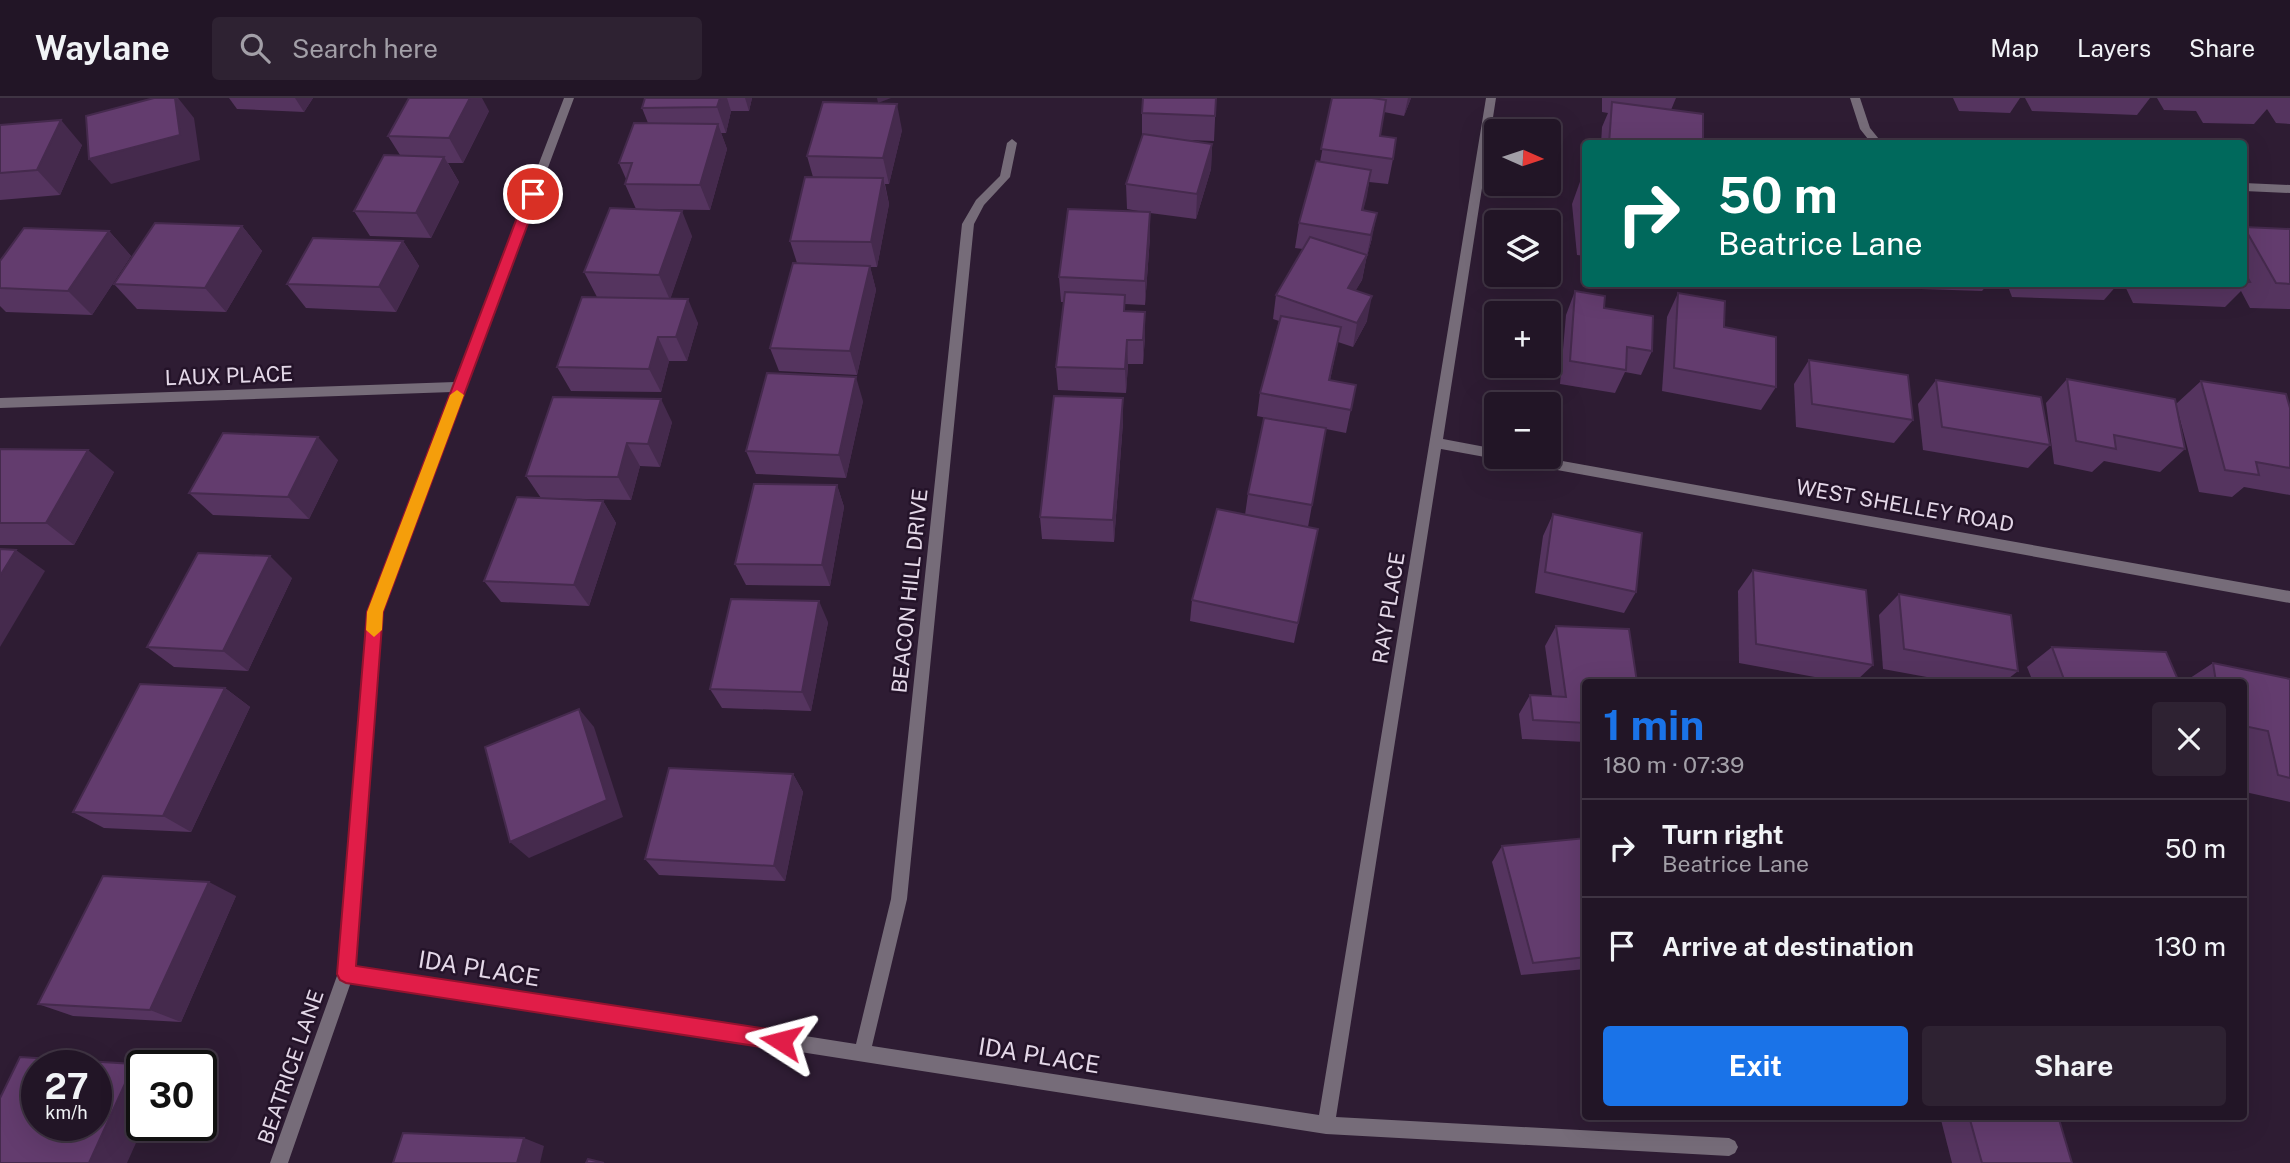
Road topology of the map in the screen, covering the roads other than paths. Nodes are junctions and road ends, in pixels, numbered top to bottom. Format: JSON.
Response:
{"nodes":[{"id":1,"x":569,"y":98,"type":"edge"},
{"id":2,"x":1491,"y":98,"type":"edge"},
{"id":3,"x":1855,"y":98,"type":"edge"},
{"id":4,"x":1874,"y":140,"type":"edge"},
{"id":5,"x":1012,"y":144,"type":"dead end"},
{"id":6,"x":2247,"y":187,"type":"edge"},
{"id":7,"x":2290,"y":189,"type":"edge"},
{"id":8,"x":460,"y":387,"type":"junction"},
{"id":9,"x":0,"y":403,"type":"edge"},
{"id":10,"x":1437,"y":443,"type":"junction"},
{"id":11,"x":1484,"y":452,"type":"edge"},
{"id":12,"x":1561,"y":466,"type":"edge"},
{"id":13,"x":2290,"y":597,"type":"edge"},
{"id":14,"x":346,"y":974,"type":"junction"},
{"id":15,"x":862,"y":1053,"type":"junction"},
{"id":16,"x":1326,"y":1125,"type":"junction"},
{"id":17,"x":1729,"y":1147,"type":"dead end"},
{"id":18,"x":279,"y":1163,"type":"edge"}],
"edges":[{"from":1,"to":8,"type":"street","name":"BEATRICE LANE"},
{"from":2,"to":10,"type":"street","name":"RAY PLACE"},
{"from":3,"to":4,"type":"street"},
{"from":5,"to":15,"type":"street","name":"BEACON HILL DRIVE"},
{"from":6,"to":7,"type":"street"},
{"from":8,"to":9,"type":"street","name":"LAUX PLACE"},
{"from":8,"to":14,"type":"street","name":"BEATRICE LANE"},
{"from":10,"to":11,"type":"street"},
{"from":10,"to":16,"type":"street","name":"RAY PLACE"},
{"from":12,"to":13,"type":"street","name":"WEST SHELLEY ROAD"},
{"from":14,"to":15,"type":"street","name":"IDA PLACE"},
{"from":14,"to":18,"type":"street","name":"BEATRICE LANE"},
{"from":15,"to":16,"type":"street","name":"IDA PLACE"},
{"from":16,"to":17,"type":"street","name":"IDA PLACE"}]}
